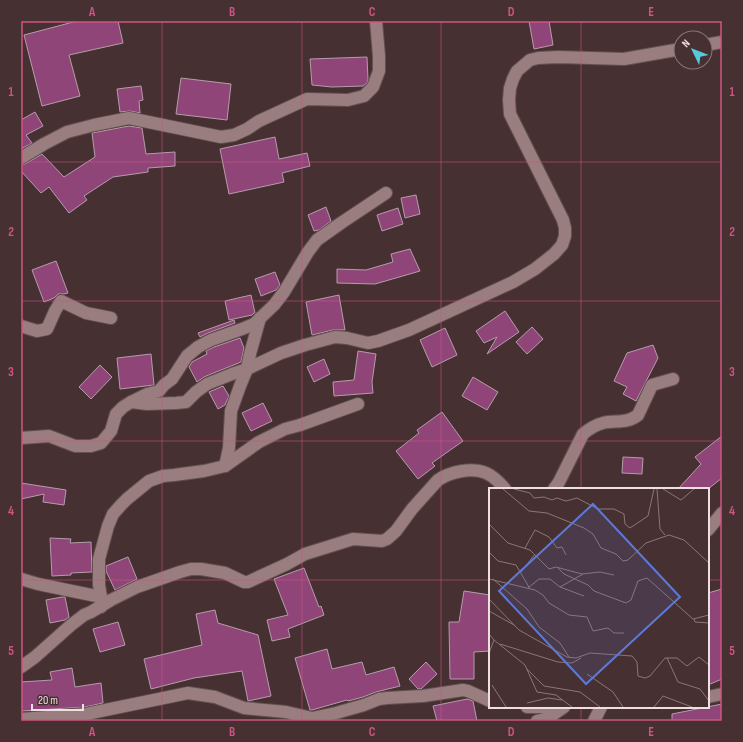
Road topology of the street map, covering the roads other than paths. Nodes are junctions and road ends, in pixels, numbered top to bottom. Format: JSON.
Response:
{"nodes":[{"id":1,"x":376,"y":21,"type":"edge"},
{"id":2,"x":673,"y":50,"type":"edge"},
{"id":3,"x":21,"y":158,"type":"edge"},
{"id":4,"x":386,"y":193,"type":"dead end"},
{"id":5,"x":111,"y":318,"type":"dead end"},
{"id":6,"x":260,"y":318,"type":"junction"},
{"id":7,"x":21,"y":326,"type":"edge"},
{"id":8,"x":247,"y":369,"type":"junction"},
{"id":9,"x":672,"y":379,"type":"dead end"},
{"id":10,"x":130,"y":402,"type":"junction"},
{"id":11,"x":358,"y":404,"type":"dead end"},
{"id":12,"x":21,"y":438,"type":"edge"},
{"id":13,"x":225,"y":466,"type":"junction"},
{"id":14,"x":504,"y":488,"type":"edge"},
{"id":15,"x":555,"y":488,"type":"edge"},
{"id":16,"x":722,"y":514,"type":"edge"},
{"id":17,"x":709,"y":529,"type":"edge"},
{"id":18,"x":21,"y":579,"type":"edge"},
{"id":19,"x":101,"y":602,"type":"junction"},
{"id":20,"x":21,"y":667,"type":"edge"},
{"id":21,"x":722,"y":694,"type":"edge"},
{"id":22,"x":709,"y":697,"type":"edge"},
{"id":23,"x":489,"y":701,"type":"edge"},
{"id":24,"x":563,"y":708,"type":"edge"},
{"id":25,"x":600,"y":708,"type":"edge"},
{"id":26,"x":21,"y":719,"type":"edge"},
{"id":27,"x":537,"y":721,"type":"edge"},
{"id":28,"x":594,"y":721,"type":"edge"}],
"edges":[{"from":1,"to":3,"type":"street"},
{"from":2,"to":8,"type":"street"},
{"from":4,"to":6,"type":"street"},
{"from":5,"to":7,"type":"street"},
{"from":6,"to":8,"type":"street"},
{"from":6,"to":10,"type":"street"},
{"from":8,"to":10,"type":"street"},
{"from":8,"to":13,"type":"street"},
{"from":9,"to":15,"type":"street"},
{"from":10,"to":12,"type":"street"},
{"from":11,"to":13,"type":"street"},
{"from":13,"to":19,"type":"street"},
{"from":14,"to":19,"type":"street"},
{"from":16,"to":17,"type":"street"},
{"from":18,"to":19,"type":"street"},
{"from":19,"to":20,"type":"street"},
{"from":21,"to":22,"type":"street"},
{"from":23,"to":26,"type":"street"},
{"from":24,"to":27,"type":"street"},
{"from":25,"to":28,"type":"street"}]}
